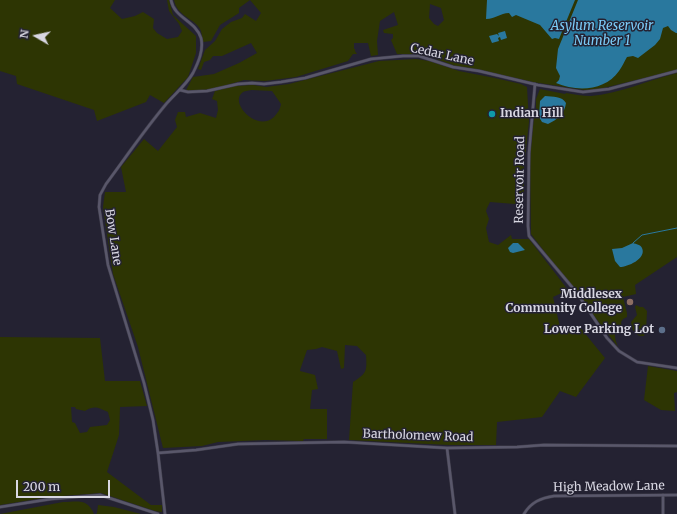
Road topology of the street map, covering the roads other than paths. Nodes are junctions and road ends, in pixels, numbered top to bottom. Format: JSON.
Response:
{"nodes":[{"id":1,"x":171,"y":0,"type":"edge"},
{"id":2,"x":677,"y":71,"type":"edge"},
{"id":3,"x":535,"y":84,"type":"junction"},
{"id":4,"x":180,"y":90,"type":"junction"},
{"id":5,"x":677,"y":368,"type":"edge"},
{"id":6,"x":677,"y":446,"type":"edge"},
{"id":7,"x":447,"y":448,"type":"junction"},
{"id":8,"x":158,"y":453,"type":"junction"},
{"id":9,"x":663,"y":496,"type":"junction"},
{"id":10,"x":677,"y":496,"type":"edge"},
{"id":11,"x":0,"y":507,"type":"edge"},
{"id":12,"x":158,"y":514,"type":"edge"},
{"id":13,"x":165,"y":514,"type":"edge"},
{"id":14,"x":455,"y":514,"type":"edge"},
{"id":15,"x":524,"y":514,"type":"edge"},
{"id":16,"x":663,"y":514,"type":"edge"}],
"edges":[{"from":1,"to":4,"type":"street","name":"Bow Lane"},
{"from":2,"to":3,"type":"street","name":"Cedar Lane"},
{"from":3,"to":4,"type":"street","name":"Cedar Lane"},
{"from":3,"to":5,"type":"street","name":"Reservoir Road"},
{"from":4,"to":8,"type":"street","name":"Bow Lane"},
{"from":6,"to":7,"type":"street","name":"Bartholomew Road"},
{"from":7,"to":8,"type":"street","name":"Bartholomew Road"},
{"from":7,"to":14,"type":"street"},
{"from":8,"to":13,"type":"street","name":"Bow Lane"},
{"from":9,"to":10,"type":"street","name":"High Meadow Lane"},
{"from":9,"to":15,"type":"street","name":"High Meadow Lane"},
{"from":9,"to":16,"type":"street"},
{"from":11,"to":12,"type":"street"}]}
